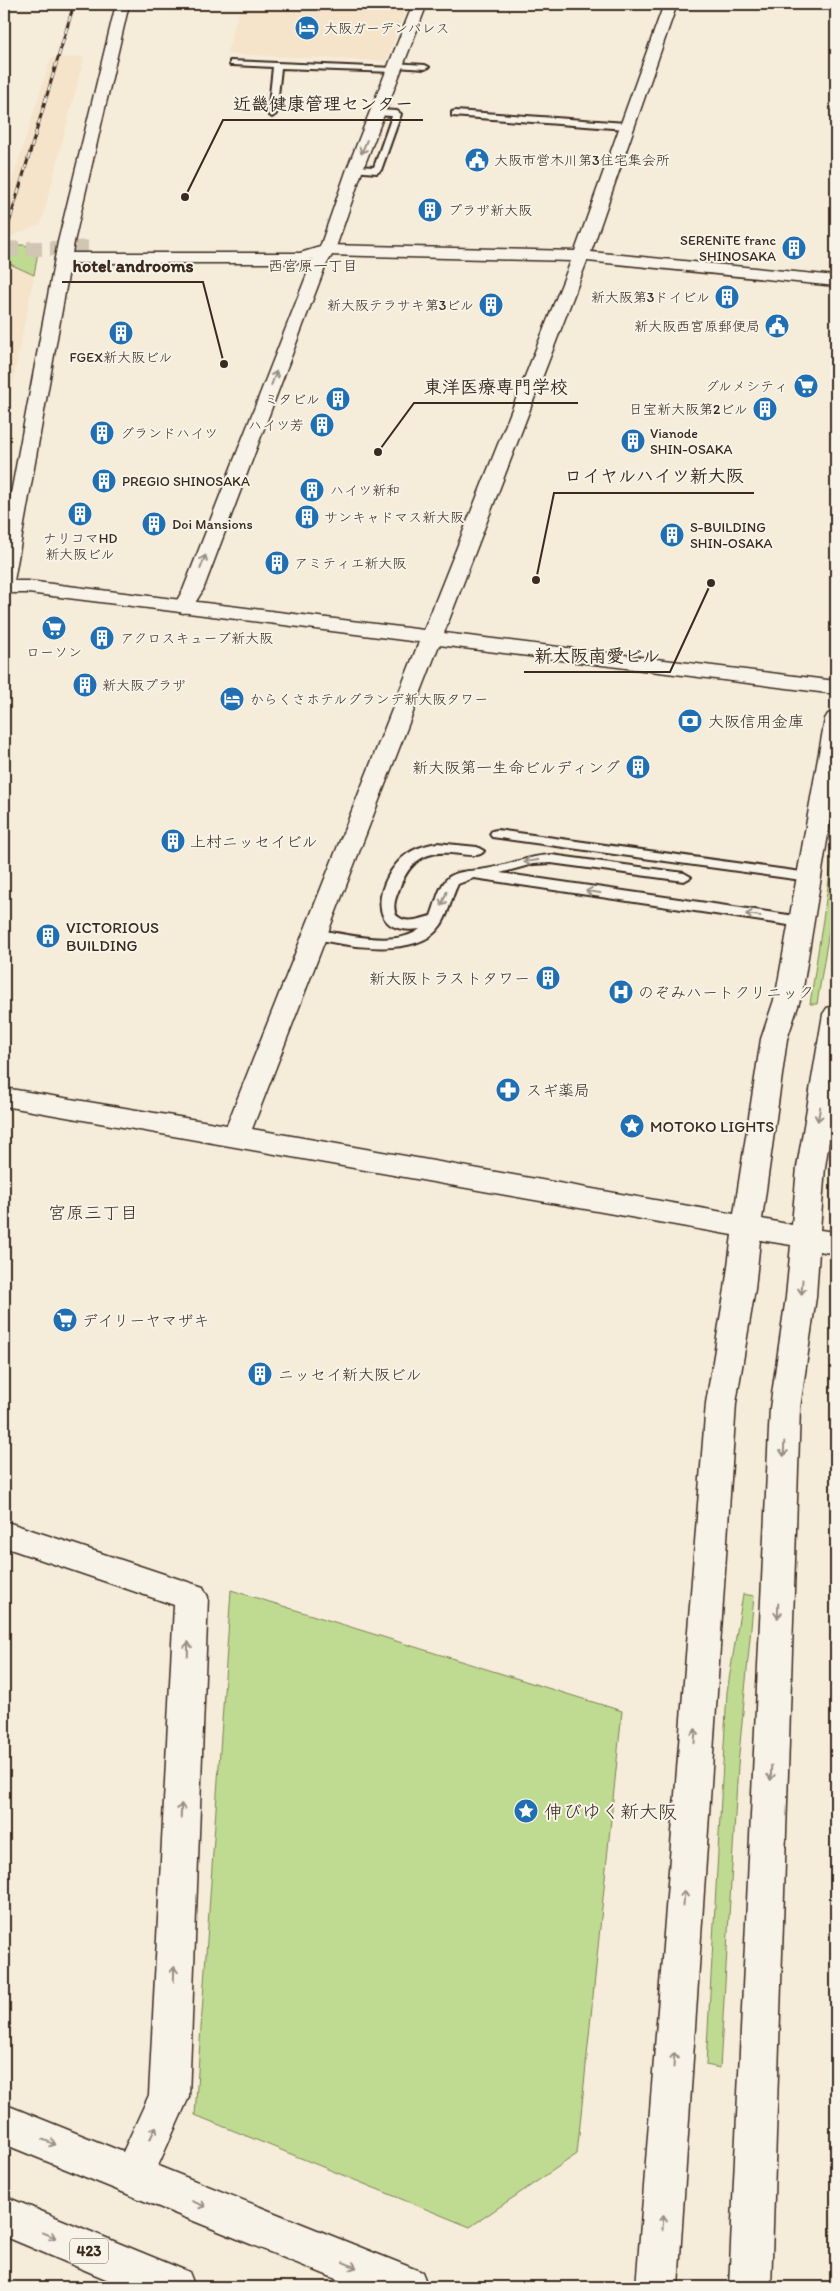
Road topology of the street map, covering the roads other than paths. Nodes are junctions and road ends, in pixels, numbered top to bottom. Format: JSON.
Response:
{"nodes":[{"id":1,"x":122,"y":4,"type":"edge"},
{"id":2,"x":420,"y":4,"type":"edge"},
{"id":3,"x":670,"y":4,"type":"edge"},
{"id":4,"x":233,"y":63,"type":"dead end"},
{"id":5,"x":276,"y":65,"type":"junction"},
{"id":6,"x":425,"y":67,"type":"dead end"},
{"id":7,"x":395,"y":68,"type":"junction"},
{"id":8,"x":377,"y":113,"type":"junction"},
{"id":9,"x":272,"y":114,"type":"dead end"},
{"id":10,"x":455,"y":114,"type":"dead end"},
{"id":11,"x":626,"y":126,"type":"junction"},
{"id":12,"x":355,"y":169,"type":"junction"},
{"id":13,"x":277,"y":242,"type":"dead end"},
{"id":14,"x":64,"y":250,"type":"junction"},
{"id":15,"x":327,"y":250,"type":"junction"},
{"id":16,"x":581,"y":256,"type":"junction"},
{"id":17,"x":836,"y":281,"type":"edge"},
{"id":18,"x":4,"y":582,"type":"edge"},
{"id":19,"x":4,"y":587,"type":"edge"},
{"id":20,"x":183,"y":606,"type":"junction"},
{"id":21,"x":432,"y":638,"type":"junction"},
{"id":22,"x":836,"y":688,"type":"edge"},
{"id":23,"x":836,"y":719,"type":"edge"},
{"id":24,"x":497,"y":834,"type":"dead end"},
{"id":25,"x":477,"y":851,"type":"dead end"},
{"id":26,"x":474,"y":874,"type":"junction"},
{"id":27,"x":809,"y":876,"type":"junction"},
{"id":28,"x":684,"y":877,"type":"dead end"},
{"id":29,"x":437,"y":918,"type":"junction"},
{"id":30,"x":802,"y":922,"type":"junction"},
{"id":31,"x":315,"y":934,"type":"junction"},
{"id":32,"x":836,"y":1014,"type":"edge"},
{"id":33,"x":4,"y":1097,"type":"edge"},
{"id":34,"x":236,"y":1136,"type":"junction"},
{"id":35,"x":746,"y":1228,"type":"junction"},
{"id":36,"x":821,"y":1241,"type":"edge"},
{"id":37,"x":4,"y":1534,"type":"edge"},
{"id":38,"x":4,"y":2124,"type":"edge"},
{"id":39,"x":132,"y":2177,"type":"junction"},
{"id":40,"x":4,"y":2216,"type":"edge"},
{"id":41,"x":654,"y":2282,"type":"edge"},
{"id":42,"x":174,"y":2287,"type":"edge"},
{"id":43,"x":406,"y":2287,"type":"edge"},
{"id":44,"x":750,"y":2287,"type":"edge"}],
"edges":[{"from":1,"to":14,"type":"main road"},
{"from":2,"to":7,"type":"main road"},
{"from":3,"to":11,"type":"main road"},
{"from":4,"to":5,"type":"lane"},
{"from":5,"to":7,"type":"lane"},
{"from":5,"to":9,"type":"lane"},
{"from":6,"to":7,"type":"lane"},
{"from":7,"to":8,"type":"main road"},
{"from":8,"to":12,"type":"main road","one_way":true},
{"from":8,"to":12,"type":"lane"},
{"from":10,"to":11,"type":"lane"},
{"from":11,"to":16,"type":"main road"},
{"from":12,"to":15,"type":"main road"},
{"from":13,"to":15,"type":"main road"},
{"from":14,"to":15,"type":"main road"},
{"from":14,"to":15,"type":"main road"},
{"from":14,"to":18,"type":"main road"},
{"from":15,"to":16,"type":"main road"},
{"from":20,"to":15,"type":"main road","one_way":true},
{"from":16,"to":17,"type":"main road"},
{"from":16,"to":21,"type":"main road"},
{"from":19,"to":20,"type":"main road"},
{"from":20,"to":21,"type":"main road"},
{"from":21,"to":22,"type":"main road"},
{"from":21,"to":31,"type":"main road"},
{"from":23,"to":27,"type":"main road"},
{"from":24,"to":27,"type":"lane"},
{"from":25,"to":29,"type":"lane"},
{"from":28,"to":26,"type":"lane","one_way":true},
{"from":26,"to":29,"type":"lane","one_way":true},
{"from":30,"to":26,"type":"lane","one_way":true},
{"from":27,"to":30,"type":"main road"},
{"from":29,"to":31,"type":"lane"},
{"from":30,"to":35,"type":"main road"},
{"from":31,"to":34,"type":"main road"},
{"from":32,"to":36,"type":"main road","one_way":true},
{"from":33,"to":34,"type":"main road"},
{"from":34,"to":35,"type":"main road"},
{"from":35,"to":36,"type":"main road"},
{"from":41,"to":35,"type":"main road","one_way":true},
{"from":36,"to":44,"type":"main road","one_way":true},
{"from":39,"to":37,"type":"main road","one_way":true},
{"from":38,"to":39,"type":"main road","one_way":true},
{"from":39,"to":43,"type":"main road","one_way":true},
{"from":40,"to":42,"type":"main road","number":"423","one_way":true}]}
